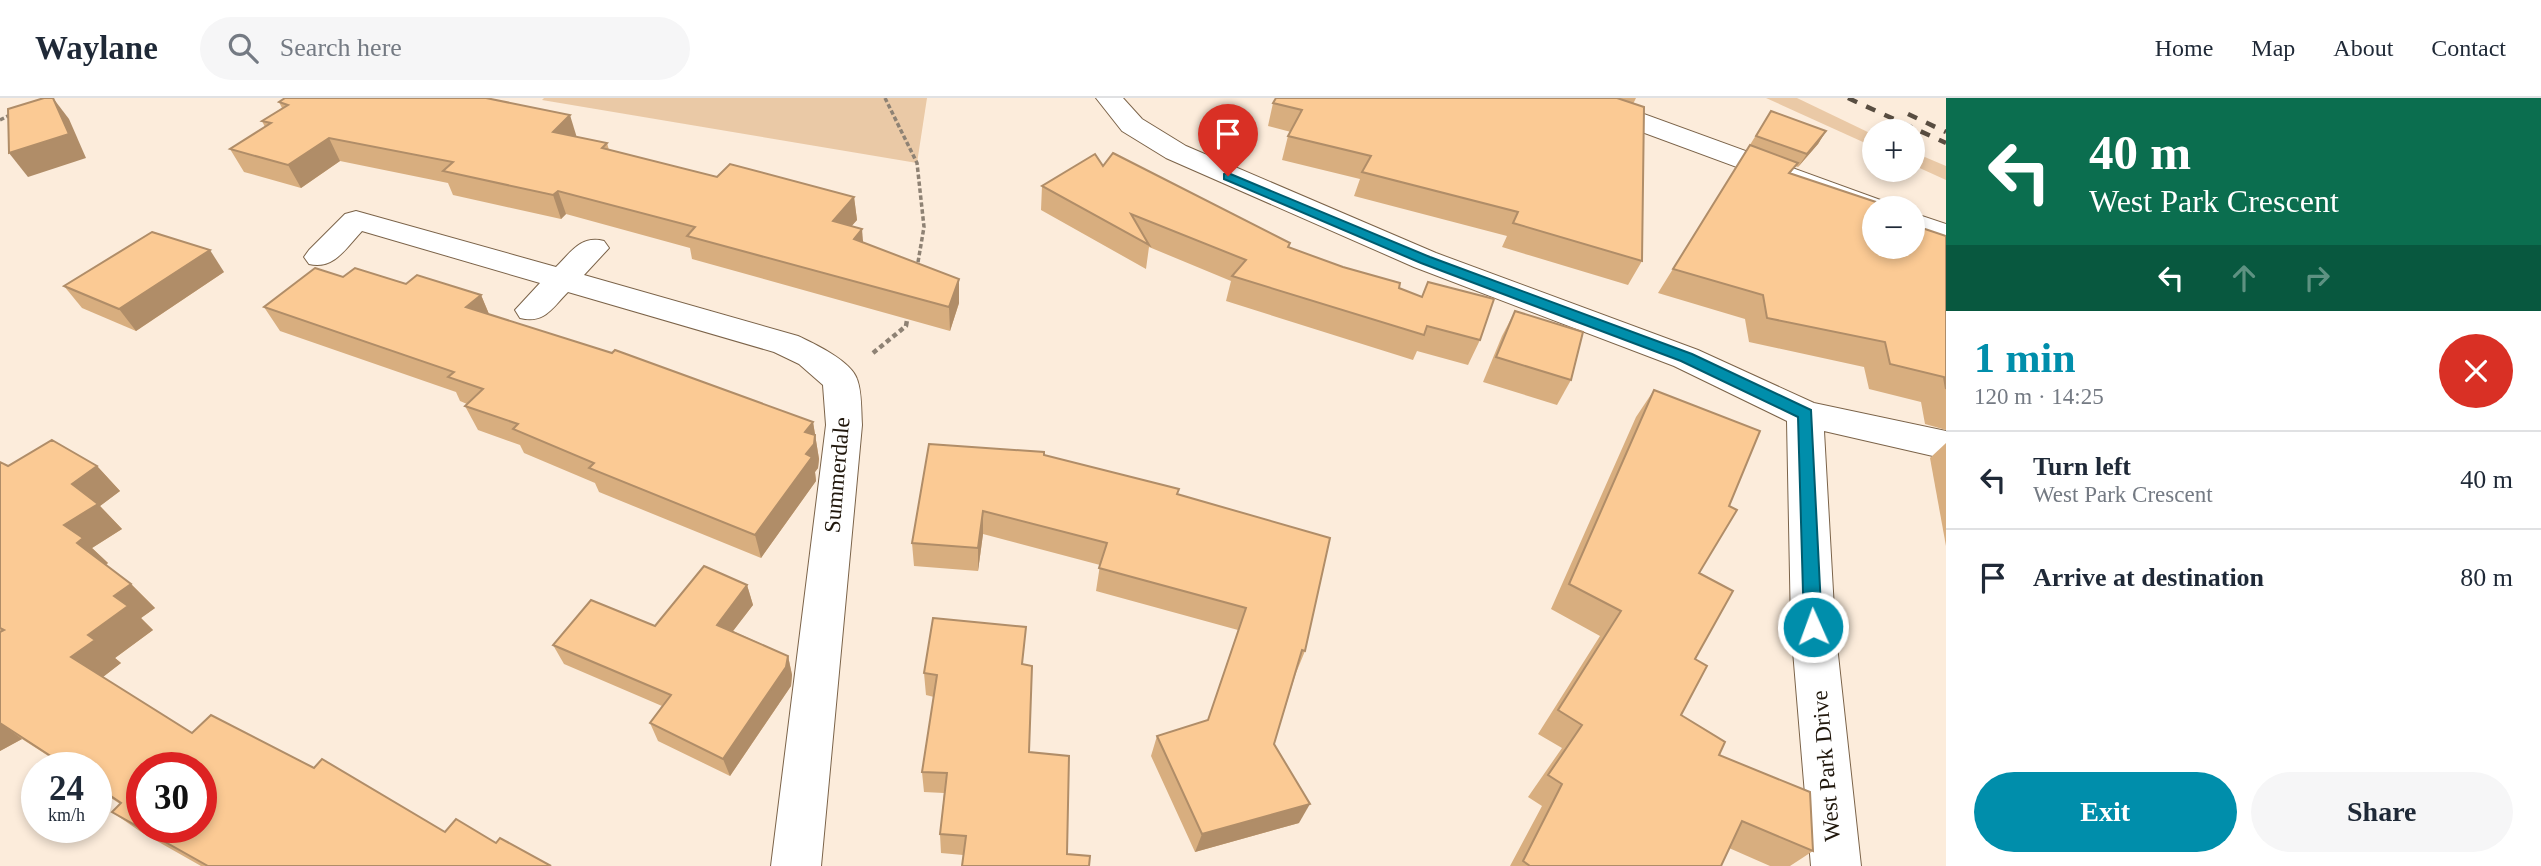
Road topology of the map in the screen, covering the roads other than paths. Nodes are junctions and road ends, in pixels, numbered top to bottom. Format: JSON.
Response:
{"nodes":[{"id":1,"x":1109,"y":98,"type":"edge"},
{"id":2,"x":1575,"y":98,"type":"edge"},
{"id":3,"x":1862,"y":203,"type":"edge"},
{"id":4,"x":1925,"y":226,"type":"edge"},
{"id":5,"x":1946,"y":234,"type":"edge"},
{"id":6,"x":593,"y":248,"type":"dead end"},
{"id":7,"x":320,"y":257,"type":"dead end"},
{"id":8,"x":562,"y":278,"type":"junction"},
{"id":9,"x":532,"y":310,"type":"dead end"},
{"id":10,"x":1805,"y":414,"type":"junction"},
{"id":11,"x":1946,"y":445,"type":"edge"},
{"id":12,"x":796,"y":866,"type":"edge"},
{"id":13,"x":1836,"y":866,"type":"edge"}],
"edges":[{"from":1,"to":10,"type":"street"},
{"from":2,"to":3,"type":"street"},
{"from":4,"to":5,"type":"street"},
{"from":6,"to":8,"type":"street"},
{"from":7,"to":8,"type":"street"},
{"from":8,"to":9,"type":"street"},
{"from":8,"to":12,"type":"street","name":"Summerdale"},
{"from":10,"to":11,"type":"street"},
{"from":10,"to":13,"type":"street","name":"West Park Drive"}]}
